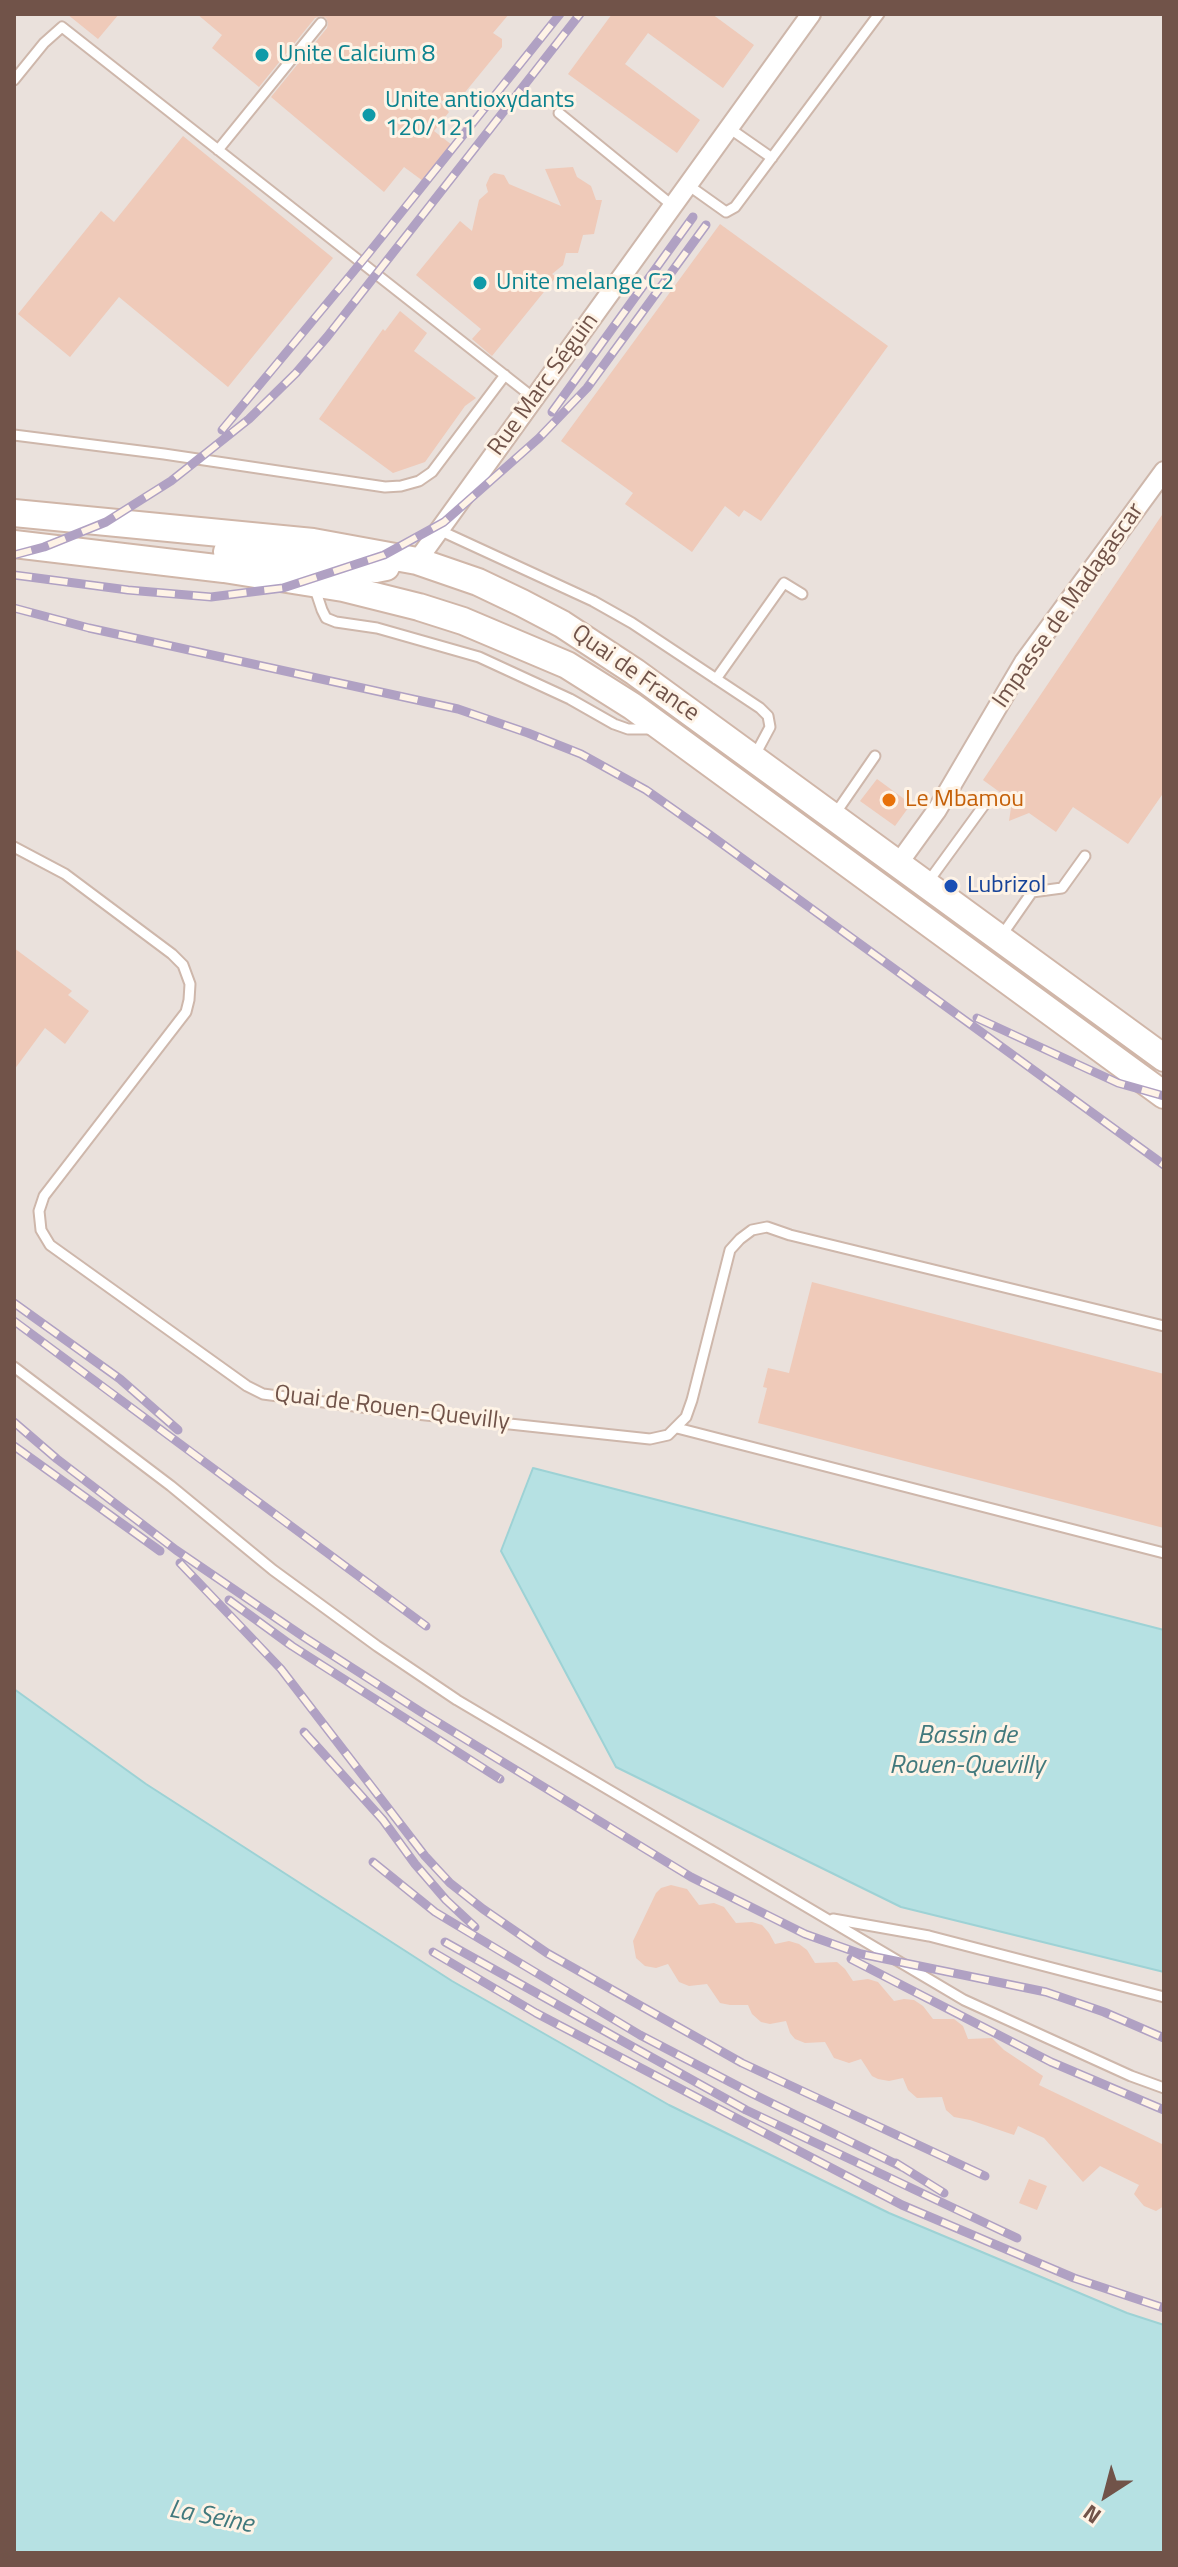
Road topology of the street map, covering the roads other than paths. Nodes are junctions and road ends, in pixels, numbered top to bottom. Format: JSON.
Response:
{"nodes":[{"id":1,"x":811,"y":14,"type":"edge"},
{"id":2,"x":879,"y":14,"type":"edge"},
{"id":3,"x":321,"y":23,"type":"dead end"},
{"id":4,"x":14,"y":80,"type":"edge"},
{"id":5,"x":559,"y":113,"type":"dead end"},
{"id":6,"x":729,"y":128,"type":"junction"},
{"id":7,"x":218,"y":150,"type":"junction"},
{"id":8,"x":772,"y":158,"type":"junction"},
{"id":9,"x":688,"y":185,"type":"junction"},
{"id":10,"x":673,"y":206,"type":"junction"},
{"id":11,"x":505,"y":375,"type":"junction"},
{"id":12,"x":535,"y":399,"type":"junction"},
{"id":13,"x":14,"y":435,"type":"edge"},
{"id":14,"x":1164,"y":471,"type":"edge"},
{"id":15,"x":14,"y":513,"type":"edge"},
{"id":16,"x":439,"y":530,"type":"junction"},
{"id":17,"x":14,"y":544,"type":"edge"},
{"id":18,"x":119,"y":558,"type":"junction"},
{"id":19,"x":417,"y":561,"type":"junction"},
{"id":20,"x":313,"y":583,"type":"junction"},
{"id":21,"x":802,"y":594,"type":"dead end"},
{"id":22,"x":419,"y":607,"type":"junction"},
{"id":23,"x":716,"y":679,"type":"junction"},
{"id":24,"x":661,"y":728,"type":"junction"},
{"id":25,"x":875,"y":756,"type":"dead end"},
{"id":26,"x":753,"y":758,"type":"junction"},
{"id":27,"x":987,"y":801,"type":"dead end"},
{"id":28,"x":833,"y":816,"type":"junction"},
{"id":29,"x":14,"y":847,"type":"edge"},
{"id":30,"x":1085,"y":856,"type":"dead end"},
{"id":31,"x":898,"y":864,"type":"junction"},
{"id":32,"x":926,"y":884,"type":"junction"},
{"id":33,"x":1000,"y":938,"type":"junction"},
{"id":34,"x":1164,"y":1058,"type":"edge"},
{"id":35,"x":1164,"y":1095,"type":"edge"},
{"id":36,"x":1164,"y":1326,"type":"edge"},
{"id":37,"x":14,"y":1367,"type":"edge"},
{"id":38,"x":677,"y":1428,"type":"junction"},
{"id":39,"x":1164,"y":1553,"type":"edge"},
{"id":40,"x":825,"y":1917,"type":"junction"},
{"id":41,"x":1164,"y":1997,"type":"edge"},
{"id":42,"x":1164,"y":2088,"type":"edge"}],
"edges":[{"from":1,"to":6,"type":"street","name":"Rue Marc Séguin"},
{"from":2,"to":8,"type":"lane"},
{"from":3,"to":7,"type":"lane"},
{"from":4,"to":7,"type":"lane"},
{"from":5,"to":10,"type":"lane"},
{"from":6,"to":8,"type":"lane"},
{"from":6,"to":9,"type":"street","name":"Rue Marc Séguin"},
{"from":7,"to":11,"type":"lane"},
{"from":8,"to":9,"type":"lane"},
{"from":9,"to":10,"type":"street","name":"Rue Marc Séguin"},
{"from":10,"to":12,"type":"street","name":"Rue Marc Séguin"},
{"from":11,"to":12,"type":"lane"},
{"from":11,"to":13,"type":"lane"},
{"from":12,"to":16,"type":"street","name":"Rue Marc Séguin"},
{"from":14,"to":31,"type":"street","name":"Impasse de Madagascar"},
{"from":15,"to":19,"type":"main road","name":"Quai de France"},
{"from":16,"to":19,"type":"street","name":"Rue Marc Séguin"},
{"from":16,"to":23,"type":"lane"},
{"from":17,"to":18,"type":"main road","name":"Quai de France"},
{"from":18,"to":19,"type":"main road"},
{"from":18,"to":20,"type":"main road","name":"Quai de France"},
{"from":19,"to":22,"type":"main road"},
{"from":19,"to":26,"type":"main road","name":"Quai de France"},
{"from":20,"to":22,"type":"main road","name":"Quai de France"},
{"from":20,"to":24,"type":"lane"},
{"from":21,"to":23,"type":"lane"},
{"from":22,"to":24,"type":"main road","name":"Quai de France"},
{"from":23,"to":26,"type":"lane"},
{"from":24,"to":35,"type":"main road","name":"Quai de France"},
{"from":25,"to":28,"type":"lane"},
{"from":26,"to":28,"type":"main road","name":"Quai de France"},
{"from":27,"to":32,"type":"lane"},
{"from":28,"to":31,"type":"main road","name":"Quai de France"},
{"from":29,"to":38,"type":"lane","name":"Quai de Rouen-Quevilly"},
{"from":30,"to":33,"type":"lane"},
{"from":31,"to":32,"type":"main road","name":"Quai de France"},
{"from":32,"to":33,"type":"main road","name":"Quai de France"},
{"from":33,"to":34,"type":"main road","name":"Quai de France"},
{"from":36,"to":38,"type":"lane"},
{"from":37,"to":40,"type":"lane"},
{"from":38,"to":39,"type":"lane"},
{"from":40,"to":41,"type":"lane"},
{"from":40,"to":42,"type":"lane"}]}
